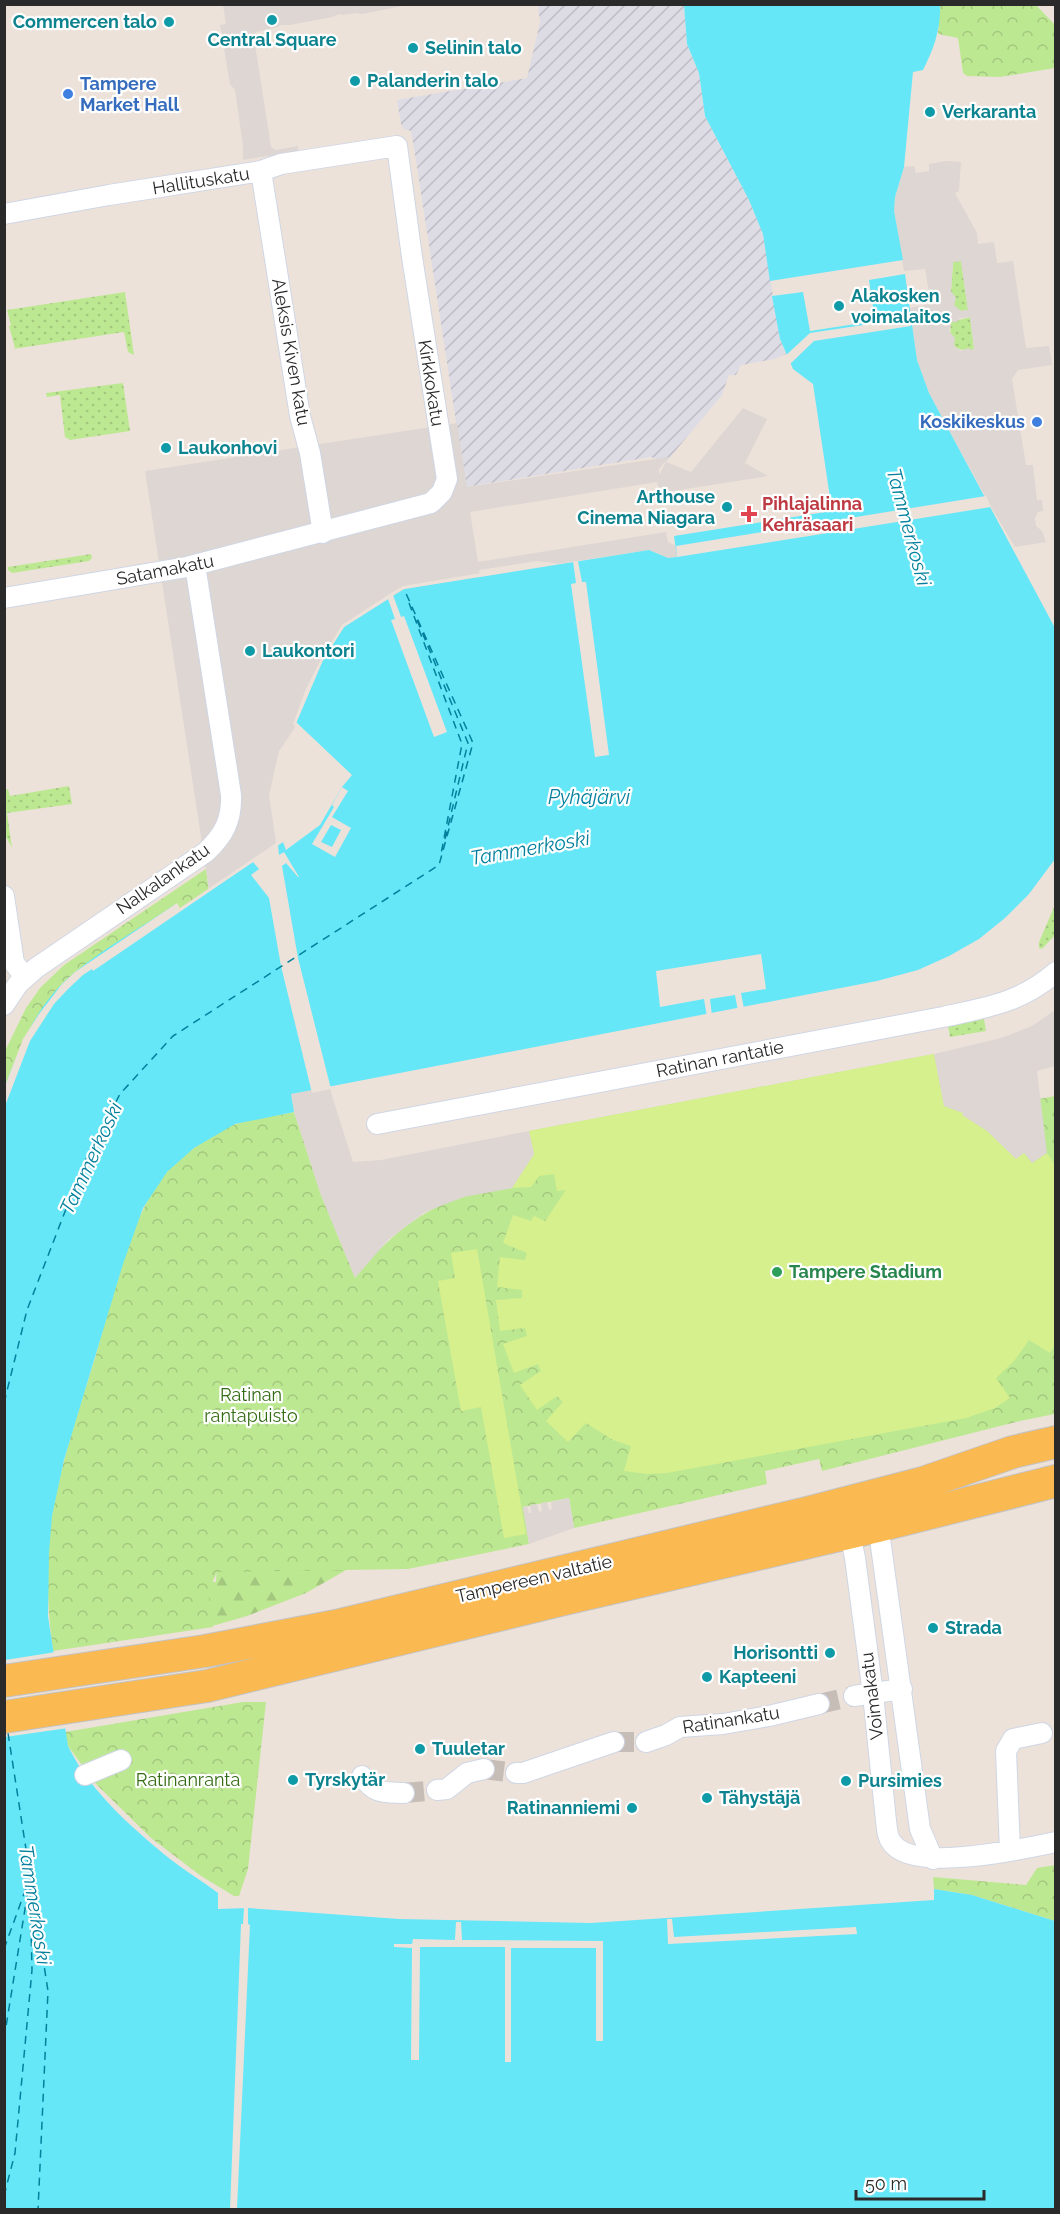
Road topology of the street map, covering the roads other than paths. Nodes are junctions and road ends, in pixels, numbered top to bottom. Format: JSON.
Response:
{"nodes":[{"id":1,"x":397,"y":146,"type":"joint"},
{"id":2,"x":261,"y":171,"type":"junction"},
{"id":3,"x":4,"y":214,"type":"edge"},
{"id":4,"x":323,"y":533,"type":"junction"},
{"id":5,"x":195,"y":566,"type":"junction"},
{"id":6,"x":4,"y":598,"type":"edge"},
{"id":7,"x":4,"y":896,"type":"edge"},
{"id":8,"x":1056,"y":972,"type":"edge"},
{"id":9,"x":25,"y":977,"type":"junction"},
{"id":10,"x":4,"y":1005,"type":"edge"},
{"id":11,"x":377,"y":1124,"type":"dead end"},
{"id":12,"x":1056,"y":1442,"type":"edge"},
{"id":13,"x":1056,"y":1481,"type":"edge"},
{"id":14,"x":861,"y":1515,"type":"junction"},
{"id":15,"x":4,"y":1681,"type":"edge"},
{"id":16,"x":902,"y":1689,"type":"junction"},
{"id":17,"x":863,"y":1695,"type":"junction"},
{"id":18,"x":819,"y":1704,"type":"tunnel mouth"},
{"id":19,"x":4,"y":1718,"type":"edge"},
{"id":20,"x":1042,"y":1733,"type":"dead end"},
{"id":21,"x":615,"y":1742,"type":"tunnel mouth"},
{"id":22,"x":646,"y":1742,"type":"tunnel mouth"},
{"id":23,"x":121,"y":1760,"type":"dead end"},
{"id":24,"x":484,"y":1769,"type":"tunnel mouth"},
{"id":25,"x":516,"y":1773,"type":"tunnel mouth"},
{"id":26,"x":86,"y":1774,"type":"dead end"},
{"id":27,"x":362,"y":1776,"type":"dead end"},
{"id":28,"x":437,"y":1790,"type":"tunnel mouth"},
{"id":29,"x":404,"y":1793,"type":"tunnel mouth"},
{"id":30,"x":1056,"y":1842,"type":"edge"},
{"id":31,"x":1010,"y":1851,"type":"junction"},
{"id":32,"x":933,"y":1859,"type":"junction"}],
"edges":[{"from":1,"to":2,"type":"street","name":"Hallituskatu"},
{"from":1,"to":4,"type":"street","name":"Kirkkokatu"},
{"from":2,"to":3,"type":"street","name":"Hallituskatu"},
{"from":2,"to":4,"type":"street","name":"Aleksis Kiven katu"},
{"from":4,"to":5,"type":"street","name":"Satamakatu"},
{"from":5,"to":6,"type":"street","name":"Satamakatu"},
{"from":5,"to":9,"type":"street","name":"Nalkalankatu"},
{"from":7,"to":9,"type":"street"},
{"from":8,"to":11,"type":"street","name":"Ratinan rantatie"},
{"from":9,"to":10,"type":"street","name":"Nalkalankatu"},
{"from":12,"to":14,"type":"main road","name":"Tampereen valtatie"},
{"from":13,"to":14,"type":"main road","name":"Tampereen valtatie"},
{"from":14,"to":15,"type":"main road","name":"Tampereen valtatie"},
{"from":14,"to":16,"type":"street","name":"Voimakatu"},
{"from":14,"to":17,"type":"street","name":"Voimakatu"},
{"from":14,"to":19,"type":"main road","name":"Tampereen valtatie"},
{"from":16,"to":17,"type":"street"},
{"from":16,"to":32,"type":"street","name":"Voimakatu"},
{"from":17,"to":32,"type":"street","name":"Voimakatu"},
{"from":18,"to":22,"type":"street","name":"Ratinankatu"},
{"from":20,"to":31,"type":"street"},
{"from":21,"to":25,"type":"street"},
{"from":23,"to":26,"type":"street"},
{"from":24,"to":28,"type":"street"},
{"from":27,"to":29,"type":"street"},
{"from":30,"to":31,"type":"street","name":"Voimakatu"},
{"from":31,"to":32,"type":"street","name":"Voimakatu"}]}
